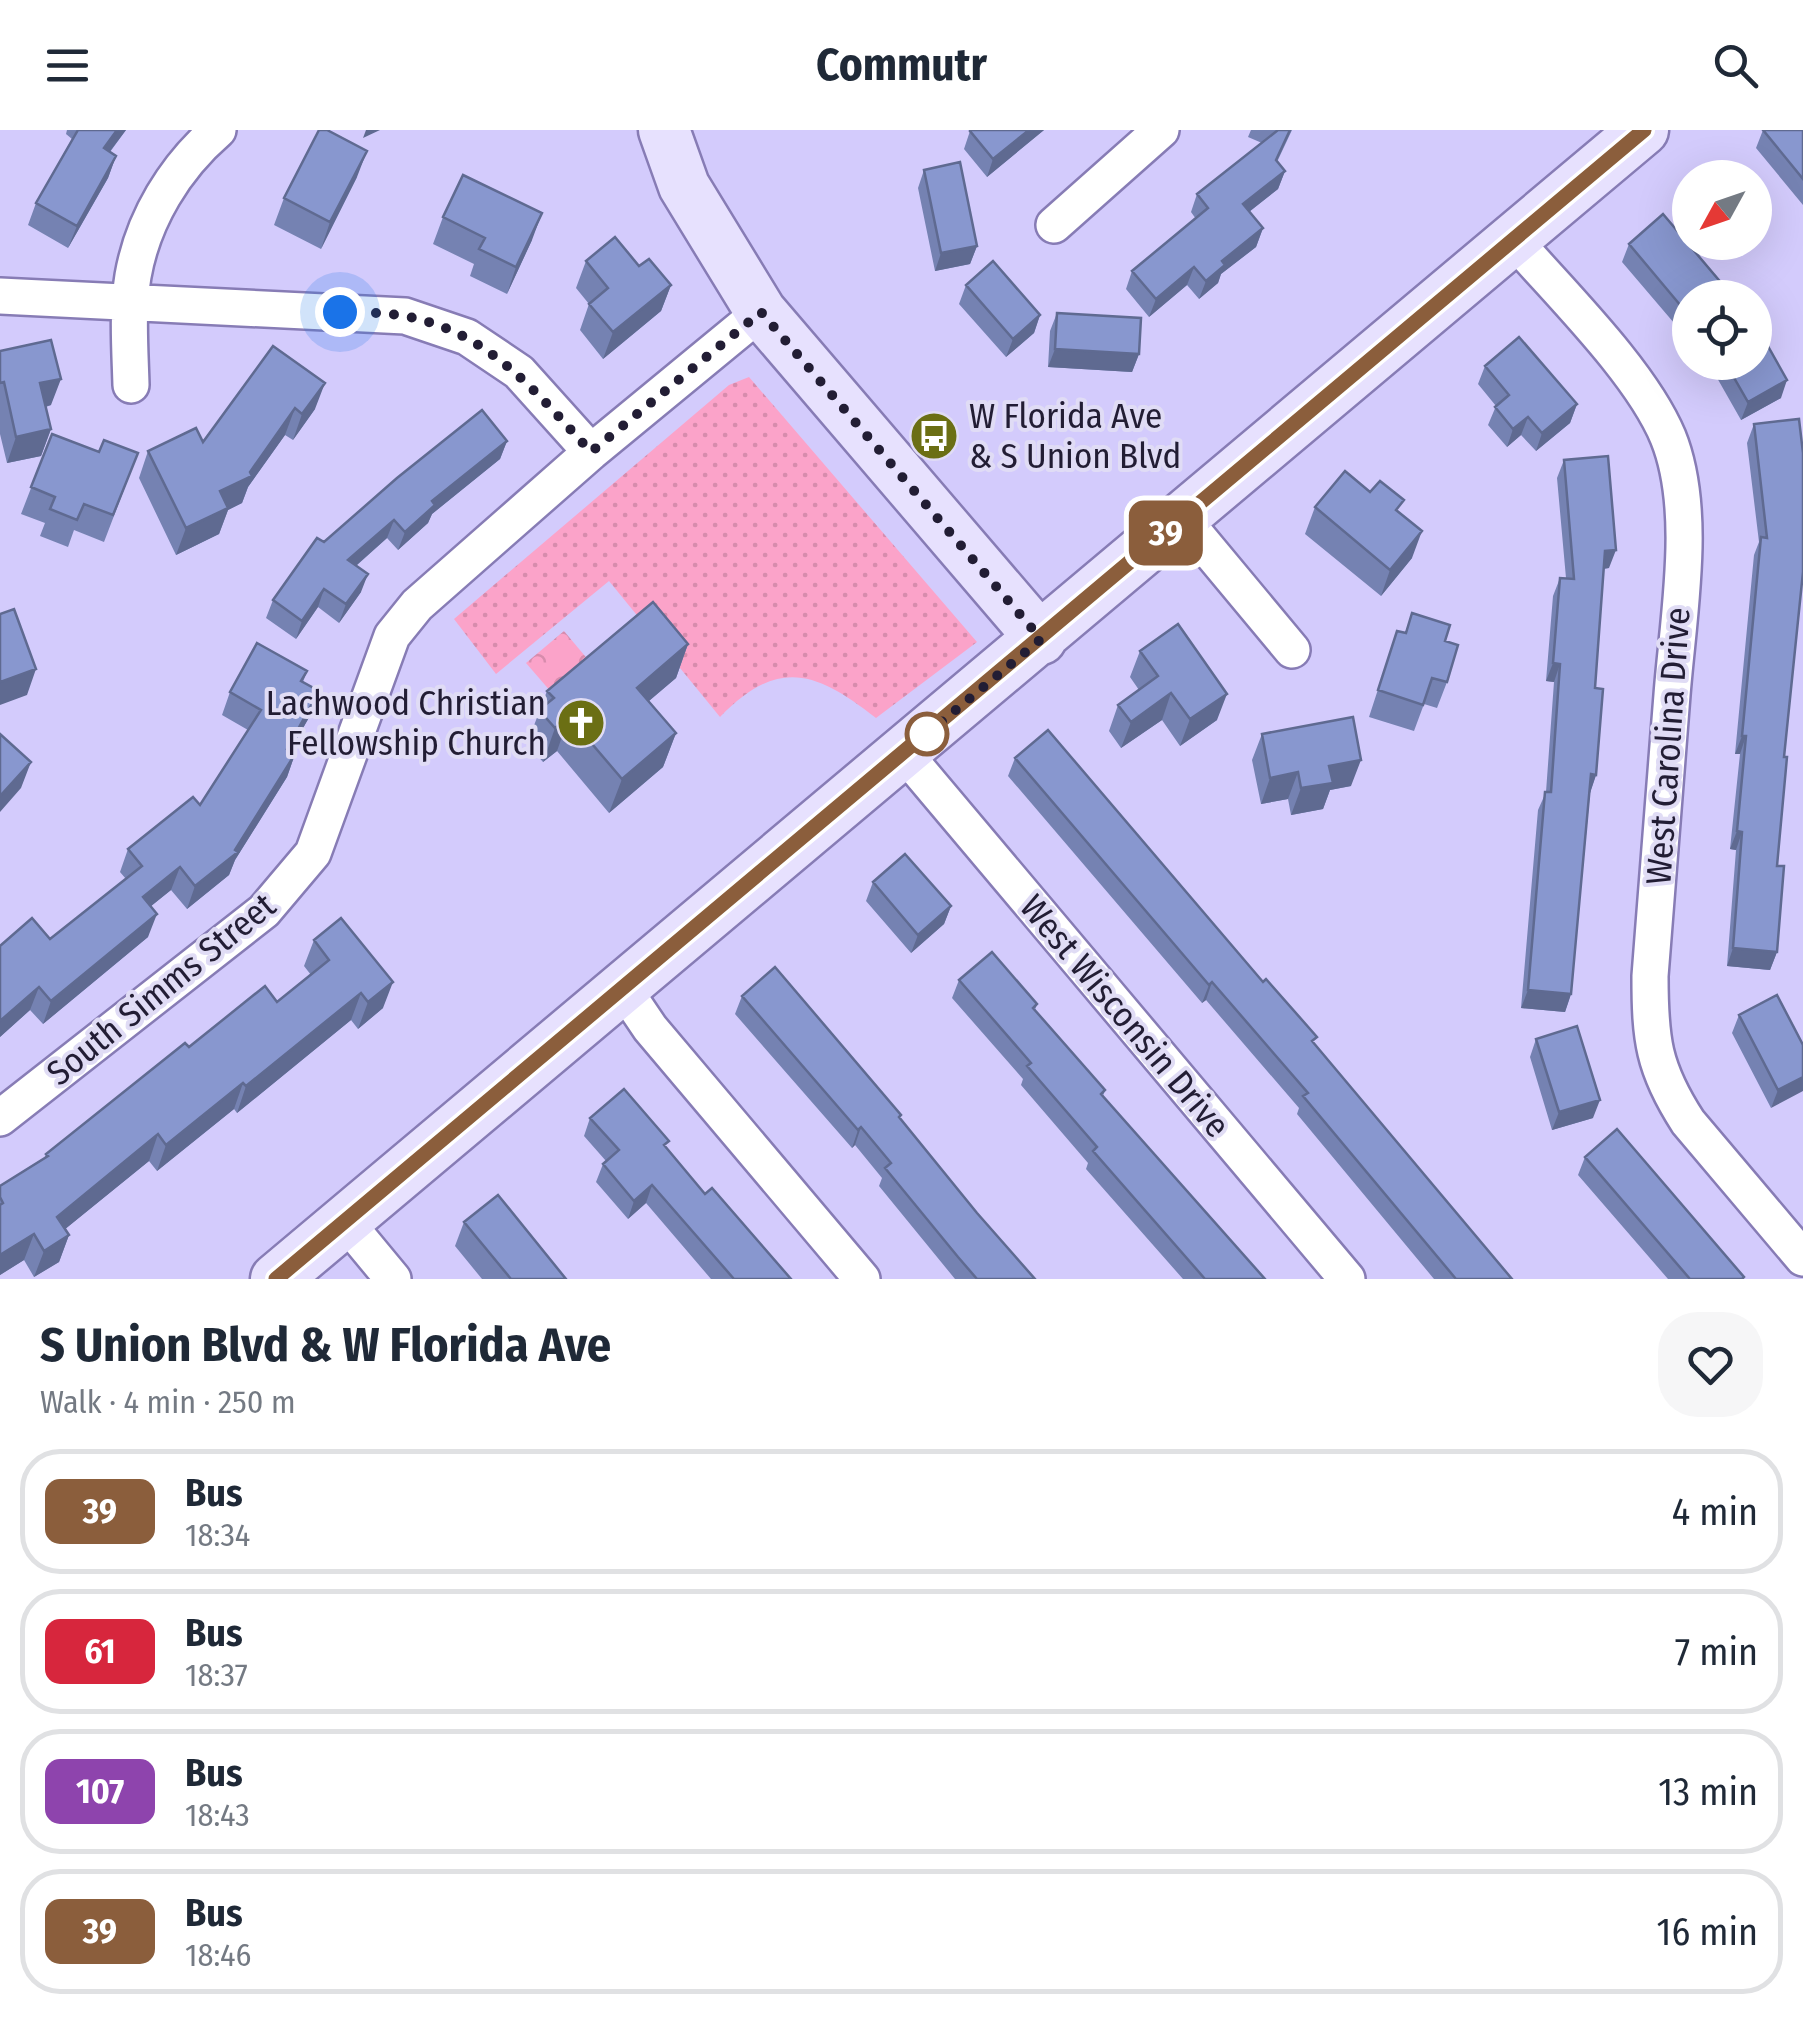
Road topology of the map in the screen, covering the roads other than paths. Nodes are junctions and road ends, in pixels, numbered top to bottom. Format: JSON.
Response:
{"nodes":[{"id":1,"x":218,"y":130,"type":"edge"},
{"id":2,"x":664,"y":130,"type":"edge"},
{"id":3,"x":1161,"y":130,"type":"edge"},
{"id":4,"x":1644,"y":130,"type":"edge"},
{"id":5,"x":1054,"y":226,"type":"dead end"},
{"id":6,"x":1513,"y":239,"type":"junction"},
{"id":7,"x":0,"y":296,"type":"edge"},
{"id":8,"x":130,"y":304,"type":"junction"},
{"id":9,"x":761,"y":312,"type":"junction"},
{"id":10,"x":131,"y":385,"type":"dead end"},
{"id":11,"x":591,"y":452,"type":"junction"},
{"id":12,"x":1183,"y":518,"type":"junction"},
{"id":13,"x":1041,"y":639,"type":"junction"},
{"id":14,"x":1292,"y":650,"type":"dead end"},
{"id":15,"x":904,"y":753,"type":"junction"},
{"id":16,"x":623,"y":988,"type":"junction"},
{"id":17,"x":0,"y":1118,"type":"edge"},
{"id":18,"x":345,"y":1221,"type":"junction"},
{"id":19,"x":1803,"y":1258,"type":"edge"},
{"id":20,"x":276,"y":1279,"type":"edge"},
{"id":21,"x":393,"y":1279,"type":"edge"},
{"id":22,"x":862,"y":1279,"type":"edge"},
{"id":23,"x":1347,"y":1279,"type":"edge"}],
"edges":[{"from":1,"to":8,"type":"street"},
{"from":2,"to":9,"type":"main road"},
{"from":3,"to":5,"type":"street"},
{"from":4,"to":6,"type":"main road"},
{"from":6,"to":12,"type":"main road"},
{"from":6,"to":19,"type":"street","name":"West Carolina Drive"},
{"from":7,"to":8,"type":"street"},
{"from":8,"to":10,"type":"street"},
{"from":8,"to":11,"type":"street"},
{"from":9,"to":11,"type":"street","name":"South Simms Street"},
{"from":9,"to":13,"type":"main road"},
{"from":11,"to":17,"type":"street","name":"South Simms Street"},
{"from":12,"to":13,"type":"main road"},
{"from":12,"to":14,"type":"street"},
{"from":13,"to":15,"type":"main road"},
{"from":15,"to":16,"type":"main road"},
{"from":15,"to":23,"type":"street","name":"West Wisconsin Drive"},
{"from":16,"to":18,"type":"main road"},
{"from":16,"to":22,"type":"street"},
{"from":18,"to":20,"type":"main road"},
{"from":18,"to":21,"type":"street"}]}
